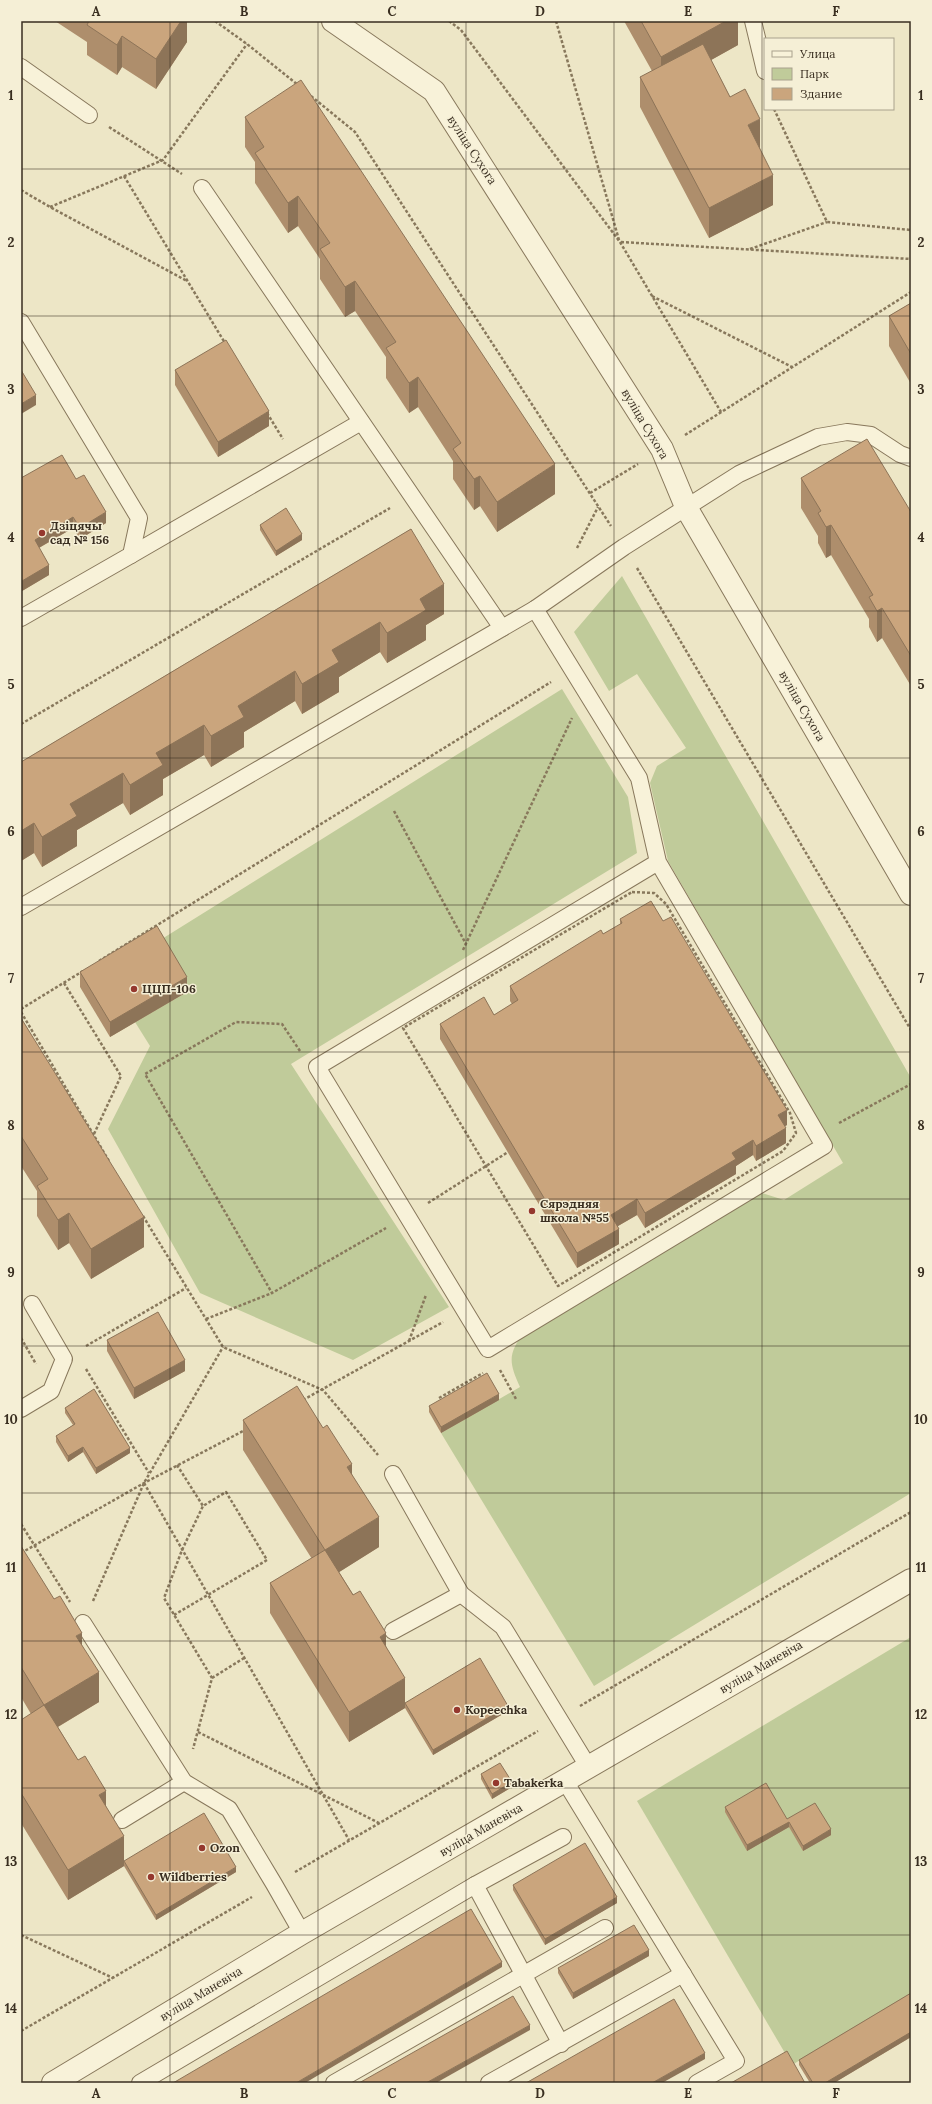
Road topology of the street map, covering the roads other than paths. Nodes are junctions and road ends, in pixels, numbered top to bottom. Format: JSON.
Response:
{"nodes":[{"id":1,"x":333,"y":21,"type":"edge"},
{"id":2,"x":753,"y":21,"type":"edge"},
{"id":3,"x":21,"y":67,"type":"edge"},
{"id":4,"x":764,"y":67,"type":"edge"},
{"id":5,"x":89,"y":114,"type":"road end"},
{"id":6,"x":202,"y":188,"type":"road end"},
{"id":7,"x":21,"y":322,"type":"edge"},
{"id":8,"x":361,"y":422,"type":"junction"},
{"id":9,"x":911,"y":458,"type":"edge"},
{"id":10,"x":687,"y":509,"type":"junction"},
{"id":11,"x":130,"y":555,"type":"junction"},
{"id":12,"x":535,"y":609,"type":"junction"},
{"id":13,"x":21,"y":618,"type":"edge"},
{"id":14,"x":502,"y":628,"type":"junction"},
{"id":15,"x":658,"y":862,"type":"junction"},
{"id":16,"x":911,"y":894,"type":"edge"},
{"id":17,"x":21,"y":907,"type":"edge"},
{"id":18,"x":32,"y":1304,"type":"dead end"},
{"id":19,"x":21,"y":1409,"type":"edge"},
{"id":20,"x":393,"y":1474,"type":"road end"},
{"id":21,"x":911,"y":1580,"type":"edge"},
{"id":22,"x":461,"y":1594,"type":"junction"},
{"id":23,"x":83,"y":1623,"type":"road end"},
{"id":24,"x":394,"y":1631,"type":"dead end"},
{"id":25,"x":589,"y":1768,"type":"junction"},
{"id":26,"x":565,"y":1781,"type":"junction"},
{"id":27,"x":184,"y":1782,"type":"junction"},
{"id":28,"x":122,"y":1820,"type":"dead end"},
{"id":29,"x":563,"y":1837,"type":"dead end"},
{"id":30,"x":475,"y":1885,"type":"junction"},
{"id":31,"x":605,"y":1928,"type":"dead end"},
{"id":32,"x":302,"y":1933,"type":"junction"},
{"id":33,"x":683,"y":1974,"type":"junction"},
{"id":34,"x":523,"y":1975,"type":"junction"},
{"id":35,"x":560,"y":2044,"type":"junction"},
{"id":36,"x":52,"y":2083,"type":"edge"},
{"id":37,"x":140,"y":2083,"type":"edge"},
{"id":38,"x":334,"y":2083,"type":"edge"},
{"id":39,"x":489,"y":2083,"type":"edge"},
{"id":40,"x":697,"y":2083,"type":"edge"}],
"edges":[{"from":1,"to":10,"type":"street","name":"вуліца Сухога"},
{"from":2,"to":4,"type":"lane"},
{"from":3,"to":5,"type":"lane"},
{"from":6,"to":8,"type":"lane"},
{"from":7,"to":11,"type":"lane"},
{"from":8,"to":11,"type":"lane"},
{"from":8,"to":14,"type":"lane"},
{"from":9,"to":10,"type":"lane"},
{"from":10,"to":12,"type":"lane"},
{"from":10,"to":16,"type":"street","name":"вуліца Сухога"},
{"from":11,"to":13,"type":"lane"},
{"from":12,"to":14,"type":"lane"},
{"from":12,"to":15,"type":"lane"},
{"from":14,"to":17,"type":"lane"},
{"from":15,"to":15,"type":"lane"},
{"from":18,"to":19,"type":"lane"},
{"from":20,"to":22,"type":"lane"},
{"from":21,"to":25,"type":"street","name":"вуліца Маневіча"},
{"from":22,"to":24,"type":"lane"},
{"from":22,"to":25,"type":"lane"},
{"from":23,"to":27,"type":"lane"},
{"from":25,"to":26,"type":"street","name":"вуліца Маневіча"},
{"from":26,"to":32,"type":"street","name":"вуліца Маневіча"},
{"from":26,"to":33,"type":"lane"},
{"from":27,"to":28,"type":"lane"},
{"from":27,"to":32,"type":"lane"},
{"from":29,"to":30,"type":"lane"},
{"from":30,"to":34,"type":"lane"},
{"from":30,"to":37,"type":"lane"},
{"from":31,"to":34,"type":"lane"},
{"from":32,"to":36,"type":"street","name":"вуліца Маневіча"},
{"from":33,"to":35,"type":"lane"},
{"from":33,"to":40,"type":"lane"},
{"from":34,"to":35,"type":"lane"},
{"from":34,"to":38,"type":"lane"},
{"from":35,"to":39,"type":"lane"}]}
